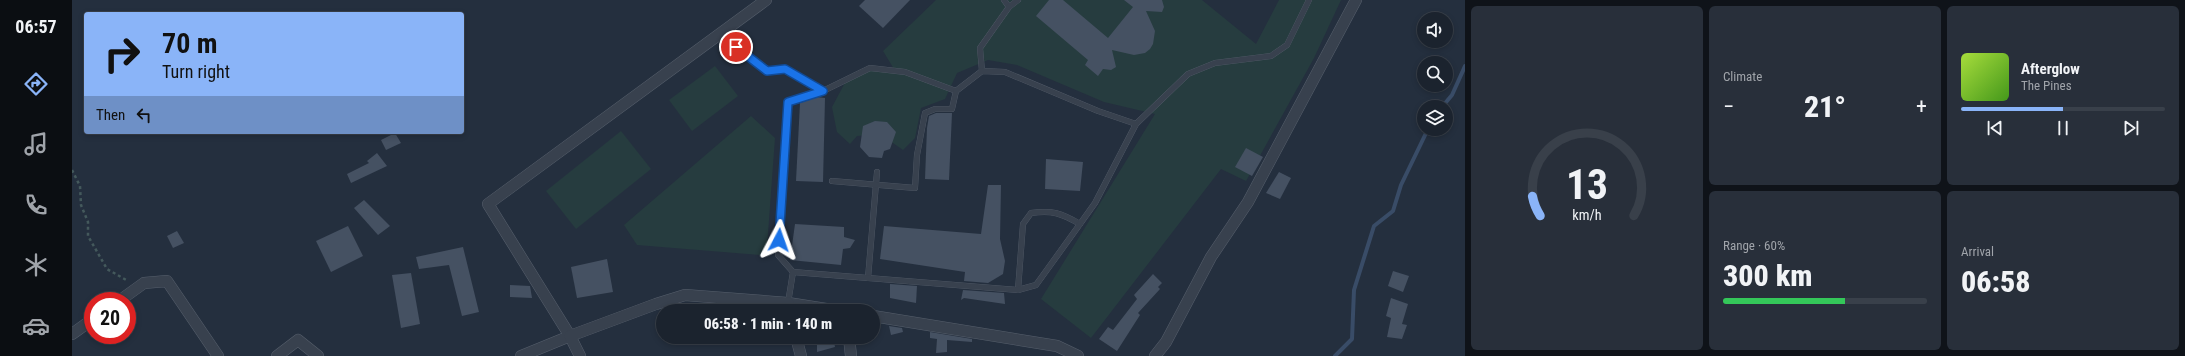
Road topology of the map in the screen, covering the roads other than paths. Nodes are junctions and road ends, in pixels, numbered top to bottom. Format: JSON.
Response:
{"nodes":[{"id":1,"x":766,"y":0,"type":"edge"},
{"id":2,"x":1004,"y":0,"type":"edge"},
{"id":3,"x":1018,"y":0,"type":"edge"},
{"id":4,"x":1309,"y":0,"type":"edge"},
{"id":5,"x":1356,"y":0,"type":"edge"},
{"id":6,"x":1009,"y":7,"type":"junction"},
{"id":7,"x":732,"y":26,"type":"junction"},
{"id":8,"x":982,"y":71,"type":"junction"},
{"id":9,"x":823,"y":91,"type":"junction"},
{"id":10,"x":956,"y":91,"type":"junction"},
{"id":11,"x":1136,"y":124,"type":"junction"},
{"id":12,"x":877,"y":172,"type":"dead end"},
{"id":13,"x":832,"y":181,"type":"dead end"},
{"id":14,"x":876,"y":185,"type":"junction"},
{"id":15,"x":1080,"y":224,"type":"junction"},
{"id":16,"x":793,"y":272,"type":"junction"},
{"id":17,"x":868,"y":278,"type":"junction"},
{"id":18,"x":1018,"y":290,"type":"junction"},
{"id":19,"x":132,"y":292,"type":"edge"},
{"id":20,"x":660,"y":304,"type":"edge"},
{"id":21,"x":763,"y":304,"type":"edge"},
{"id":22,"x":789,"y":304,"type":"edge"},
{"id":23,"x":656,"y":305,"type":"edge"},
{"id":24,"x":880,"y":317,"type":"edge"},
{"id":25,"x":84,"y":326,"type":"edge"},
{"id":26,"x":72,"y":334,"type":"edge"},
{"id":27,"x":570,"y":336,"type":"junction"},
{"id":28,"x":798,"y":344,"type":"edge"},
{"id":29,"x":850,"y":344,"type":"edge"},
{"id":30,"x":218,"y":356,"type":"edge"},
{"id":31,"x":276,"y":356,"type":"edge"},
{"id":32,"x":318,"y":356,"type":"edge"},
{"id":33,"x":521,"y":356,"type":"edge"},
{"id":34,"x":580,"y":356,"type":"edge"},
{"id":35,"x":801,"y":356,"type":"edge"},
{"id":36,"x":851,"y":356,"type":"edge"},
{"id":37,"x":1078,"y":356,"type":"edge"},
{"id":38,"x":1155,"y":356,"type":"edge"}],
"edges":[{"from":1,"to":7,"type":"street"},
{"from":2,"to":6,"type":"lane"},
{"from":3,"to":6,"type":"lane"},
{"from":4,"to":11,"type":"lane"},
{"from":5,"to":38,"type":"street"},
{"from":6,"to":8,"type":"lane"},
{"from":7,"to":9,"type":"lane"},
{"from":7,"to":27,"type":"street"},
{"from":8,"to":10,"type":"lane"},
{"from":8,"to":11,"type":"lane"},
{"from":9,"to":10,"type":"lane"},
{"from":9,"to":16,"type":"lane"},
{"from":10,"to":14,"type":"lane"},
{"from":11,"to":15,"type":"lane"},
{"from":12,"to":14,"type":"lane"},
{"from":13,"to":14,"type":"lane"},
{"from":14,"to":17,"type":"lane"},
{"from":15,"to":18,"type":"lane"},
{"from":15,"to":18,"type":"lane"},
{"from":16,"to":17,"type":"lane"},
{"from":16,"to":22,"type":"lane"},
{"from":17,"to":18,"type":"lane"},
{"from":19,"to":30,"type":"street"},
{"from":20,"to":21,"type":"street"},
{"from":23,"to":27,"type":"street"},
{"from":24,"to":37,"type":"street"},
{"from":25,"to":26,"type":"street"},
{"from":27,"to":33,"type":"street"},
{"from":27,"to":34,"type":"street"},
{"from":28,"to":35,"type":"street"},
{"from":29,"to":36,"type":"street"},
{"from":31,"to":32,"type":"street"}]}
